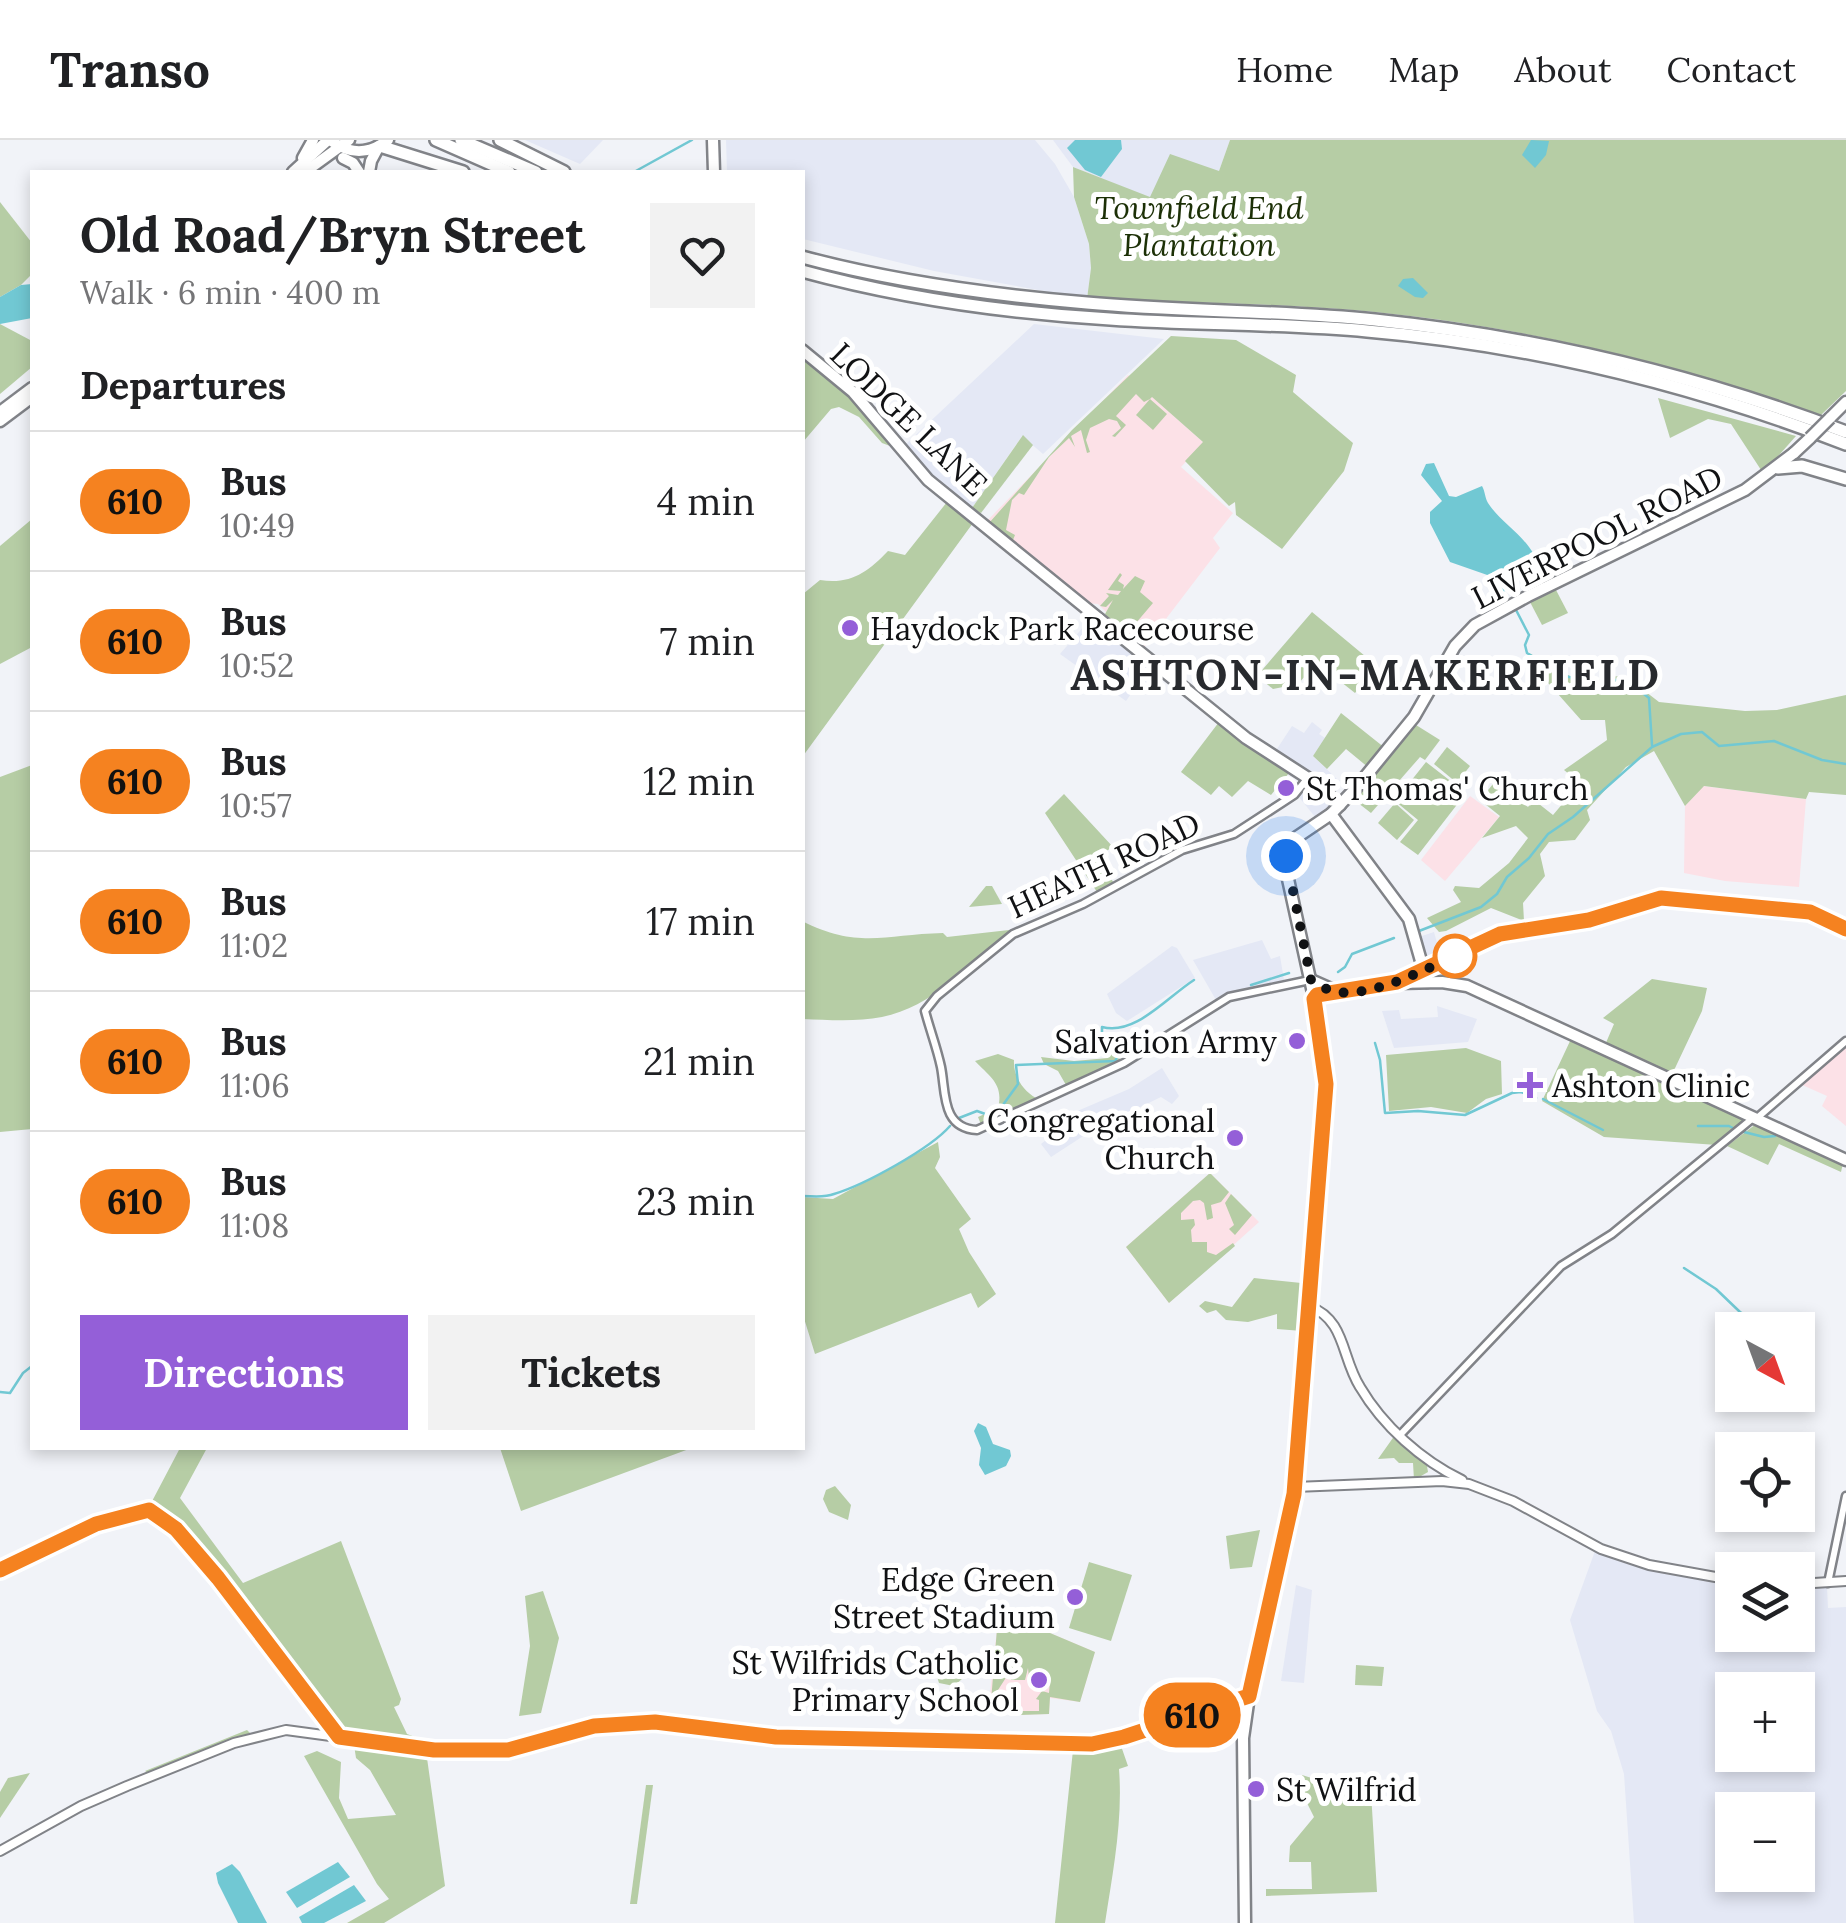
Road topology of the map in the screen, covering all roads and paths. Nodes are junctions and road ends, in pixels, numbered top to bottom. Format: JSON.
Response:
{"nodes":[{"id":1,"x":313,"y":140,"type":"edge"},
{"id":2,"x":436,"y":140,"type":"edge"},
{"id":3,"x":461,"y":140,"type":"edge"},
{"id":4,"x":500,"y":140,"type":"edge"},
{"id":5,"x":713,"y":140,"type":"edge"},
{"id":6,"x":337,"y":144,"type":"edge"},
{"id":7,"x":382,"y":144,"type":"edge"},
{"id":8,"x":356,"y":153,"type":"junction"},
{"id":9,"x":293,"y":170,"type":"edge"},
{"id":10,"x":294,"y":170,"type":"edge"},
{"id":11,"x":308,"y":170,"type":"edge"},
{"id":12,"x":362,"y":170,"type":"edge"},
{"id":13,"x":364,"y":170,"type":"edge"},
{"id":14,"x":366,"y":170,"type":"edge"},
{"id":15,"x":457,"y":170,"type":"edge"},
{"id":16,"x":504,"y":170,"type":"edge"},
{"id":17,"x":531,"y":170,"type":"edge"},
{"id":18,"x":560,"y":170,"type":"edge"},
{"id":19,"x":714,"y":170,"type":"edge"},
{"id":20,"x":805,"y":258,"type":"edge"},
{"id":21,"x":805,"y":271,"type":"edge"},
{"id":22,"x":805,"y":352,"type":"edge"},
{"id":23,"x":30,"y":390,"type":"edge"},
{"id":24,"x":30,"y":399,"type":"edge"},
{"id":25,"x":1846,"y":402,"type":"edge"},
{"id":26,"x":0,"y":412,"type":"edge"},
{"id":27,"x":0,"y":422,"type":"edge"},
{"id":28,"x":1846,"y":432,"type":"edge"},
{"id":29,"x":1846,"y":444,"type":"edge"},
{"id":30,"x":1794,"y":453,"type":"junction"},
{"id":31,"x":1802,"y":466,"type":"junction"},
{"id":32,"x":1778,"y":468,"type":"junction"},
{"id":33,"x":1846,"y":478,"type":"edge"},
{"id":34,"x":1308,"y":778,"type":"junction"},
{"id":35,"x":1340,"y":805,"type":"junction"},
{"id":36,"x":1331,"y":814,"type":"junction"},
{"id":37,"x":1846,"y":929,"type":"edge"},
{"id":38,"x":1425,"y":976,"type":"junction"},
{"id":39,"x":1311,"y":980,"type":"junction"},
{"id":40,"x":1338,"y":992,"type":"junction"},
{"id":41,"x":1314,"y":999,"type":"junction"},
{"id":42,"x":1846,"y":1041,"type":"edge"},
{"id":43,"x":1755,"y":1118,"type":"junction"},
{"id":44,"x":1846,"y":1160,"type":"edge"},
{"id":45,"x":1309,"y":1306,"type":"junction"},
{"id":46,"x":1400,"y":1436,"type":"junction"},
{"id":47,"x":1432,"y":1463,"type":"junction"},
{"id":48,"x":1424,"y":1482,"type":"junction"},
{"id":49,"x":1469,"y":1484,"type":"junction"},
{"id":50,"x":1294,"y":1486,"type":"junction"},
{"id":51,"x":1846,"y":1496,"type":"edge"},
{"id":52,"x":0,"y":1570,"type":"edge"},
{"id":53,"x":1715,"y":1577,"type":"edge"},
{"id":54,"x":1846,"y":1581,"type":"edge"},
{"id":55,"x":1828,"y":1582,"type":"junction"},
{"id":56,"x":1815,"y":1583,"type":"edge"},
{"id":57,"x":1246,"y":1693,"type":"junction"},
{"id":58,"x":324,"y":1716,"type":"junction"},
{"id":59,"x":316,"y":1732,"type":"junction"},
{"id":60,"x":339,"y":1737,"type":"junction"},
{"id":61,"x":0,"y":1851,"type":"edge"},
{"id":62,"x":1244,"y":1923,"type":"edge"}],
"edges":[{"from":1,"to":9,"type":"main road"},
{"from":2,"to":16,"type":"highway"},
{"from":3,"to":17,"type":"highway"},
{"from":4,"to":18,"type":"highway"},
{"from":5,"to":19,"type":"main road"},
{"from":6,"to":8,"type":"main road"},
{"from":6,"to":10,"type":"main road"},
{"from":6,"to":11,"type":"main road"},
{"from":6,"to":12,"type":"main road"},
{"from":7,"to":8,"type":"main road"},
{"from":7,"to":14,"type":"main road"},
{"from":7,"to":15,"type":"highway"},
{"from":8,"to":13,"type":"main road"},
{"from":20,"to":28,"type":"highway"},
{"from":21,"to":29,"type":"highway"},
{"from":22,"to":34,"type":"main road","name":"LODGE LANE"},
{"from":23,"to":26,"type":"main road"},
{"from":24,"to":27,"type":"main road"},
{"from":25,"to":30,"type":"main road","name":"LIVERPOOL ROAD","bridge":true},
{"from":30,"to":31,"type":"highway"},
{"from":30,"to":32,"type":"main road","name":"LIVERPOOL ROAD"},
{"from":31,"to":32,"type":"highway"},
{"from":31,"to":33,"type":"highway"},
{"from":32,"to":35,"type":"main road","name":"LIVERPOOL ROAD"},
{"from":34,"to":35,"type":"main road","name":"LODGE LANE"},
{"from":34,"to":39,"type":"street","name":"HEATH ROAD"},
{"from":35,"to":36,"type":"main road","name":"LIVERPOOL ROAD"},
{"from":36,"to":38,"type":"main road"},
{"from":36,"to":39,"type":"main road","name":"LIVERPOOL ROAD"},
{"from":37,"to":38,"type":"street"},
{"from":38,"to":40,"type":"main road"},
{"from":38,"to":43,"type":"main road"},
{"from":39,"to":40,"type":"main road"},
{"from":39,"to":41,"type":"main road"},
{"from":40,"to":41,"type":"main road"},
{"from":41,"to":45,"type":"main road"},
{"from":42,"to":43,"type":"street"},
{"from":43,"to":44,"type":"main road"},
{"from":43,"to":46,"type":"street"},
{"from":45,"to":46,"type":"main road"},
{"from":45,"to":50,"type":"main road"},
{"from":46,"to":47,"type":"main road"},
{"from":47,"to":48,"type":"main road"},
{"from":47,"to":49,"type":"main road"},
{"from":48,"to":49,"type":"main road"},
{"from":48,"to":50,"type":"main road"},
{"from":49,"to":53,"type":"main road"},
{"from":50,"to":57,"type":"main road"},
{"from":51,"to":55,"type":"street"},
{"from":52,"to":58,"type":"street"},
{"from":54,"to":55,"type":"main road"},
{"from":55,"to":56,"type":"main road"},
{"from":57,"to":60,"type":"main road"},
{"from":57,"to":62,"type":"main road"},
{"from":58,"to":59,"type":"street"},
{"from":58,"to":60,"type":"street"},
{"from":59,"to":60,"type":"main road"},
{"from":59,"to":61,"type":"main road"}]}
